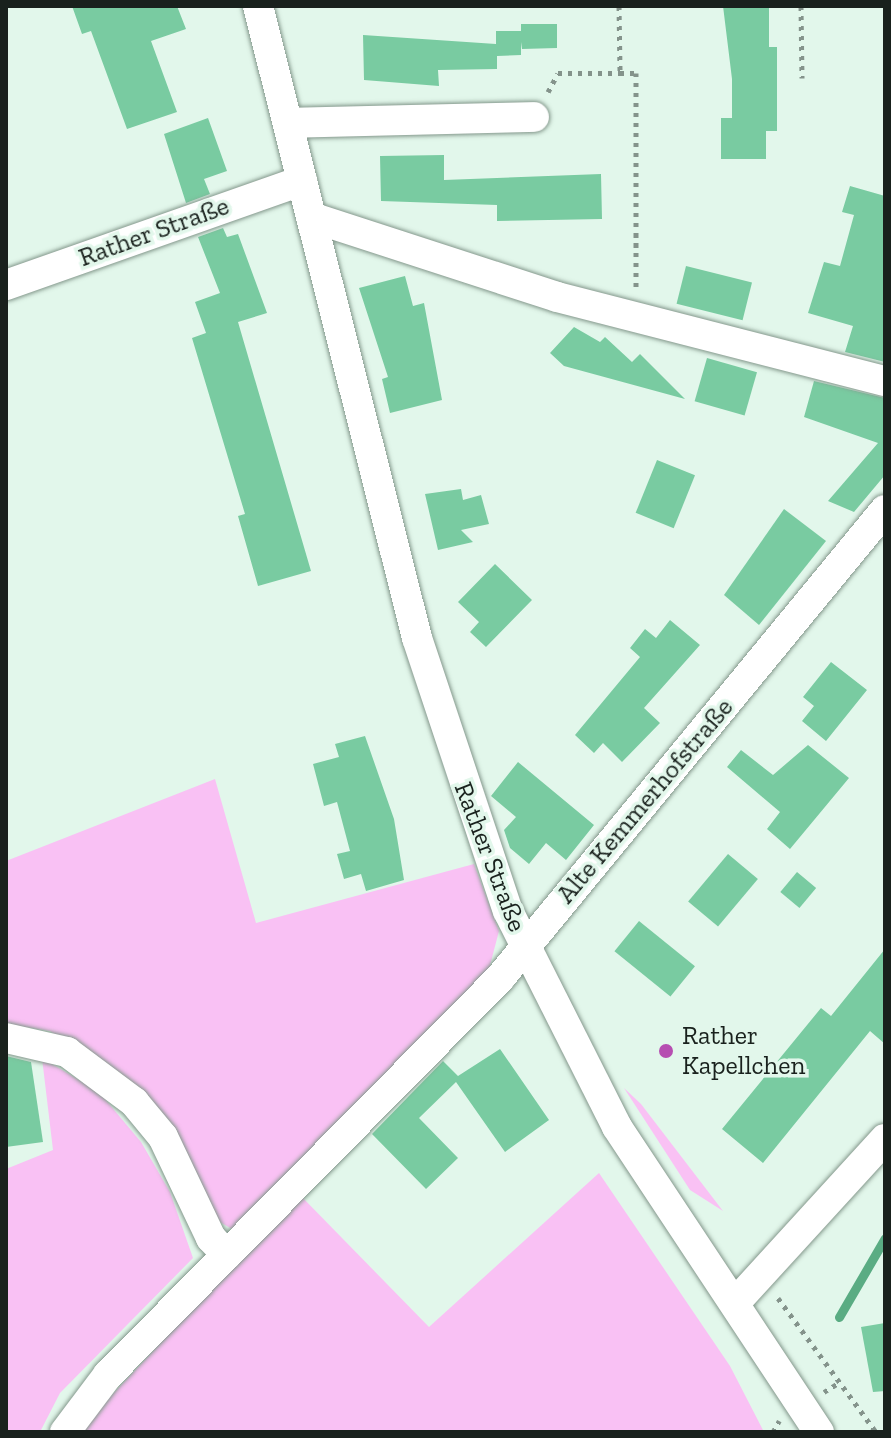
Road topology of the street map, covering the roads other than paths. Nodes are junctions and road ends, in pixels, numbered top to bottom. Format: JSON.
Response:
{"nodes":[{"id":1,"x":258,"y":6,"type":"edge"},
{"id":2,"x":534,"y":117,"type":"road end"},
{"id":3,"x":288,"y":123,"type":"junction"},
{"id":4,"x":302,"y":181,"type":"junction"},
{"id":5,"x":311,"y":217,"type":"junction"},
{"id":6,"x":6,"y":285,"type":"edge"},
{"id":7,"x":885,"y":381,"type":"edge"},
{"id":8,"x":885,"y":510,"type":"edge"},
{"id":9,"x":525,"y":948,"type":"junction"},
{"id":10,"x":6,"y":1038,"type":"edge"},
{"id":11,"x":885,"y":1139,"type":"edge"},
{"id":12,"x":227,"y":1255,"type":"junction"},
{"id":13,"x":735,"y":1303,"type":"junction"},
{"id":14,"x":65,"y":1432,"type":"edge"},
{"id":15,"x":819,"y":1432,"type":"edge"}],
"edges":[{"from":1,"to":3,"type":"street","name":"Rather Straße"},
{"from":2,"to":3,"type":"street"},
{"from":3,"to":4,"type":"street","name":"Rather Straße"},
{"from":4,"to":5,"type":"street","name":"Rather Straße"},
{"from":4,"to":6,"type":"street","name":"Rather Straße"},
{"from":5,"to":7,"type":"street"},
{"from":5,"to":9,"type":"street","name":"Rather Straße"},
{"from":8,"to":9,"type":"street","name":"Alte Kemmerhofstraße"},
{"from":9,"to":12,"type":"street","name":"Alte Kemmerhofstraße"},
{"from":9,"to":13,"type":"street","name":"Rather Straße"},
{"from":10,"to":12,"type":"street"},
{"from":11,"to":13,"type":"street"},
{"from":12,"to":14,"type":"street","name":"Alte Kemmerhofstraße"},
{"from":13,"to":15,"type":"street","name":"Rather Straße"}]}
